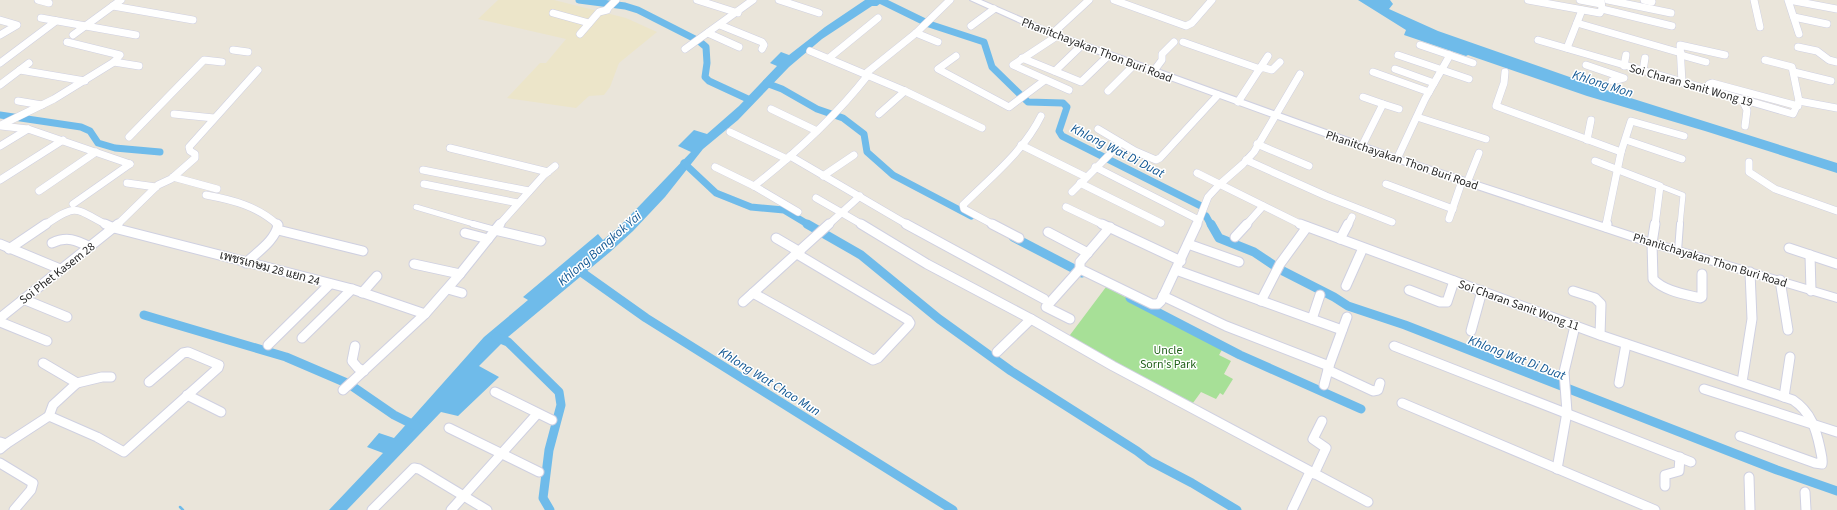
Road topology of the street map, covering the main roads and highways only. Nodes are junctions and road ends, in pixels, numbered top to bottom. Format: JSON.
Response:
{"nodes":[{"id":1,"x":979,"y":1,"type":"edge"},
{"id":2,"x":1837,"y":298,"type":"edge"}],
"edges":[{"from":1,"to":2,"type":"main road","name":"Phanitchayakan Thon Buri Road"}]}
